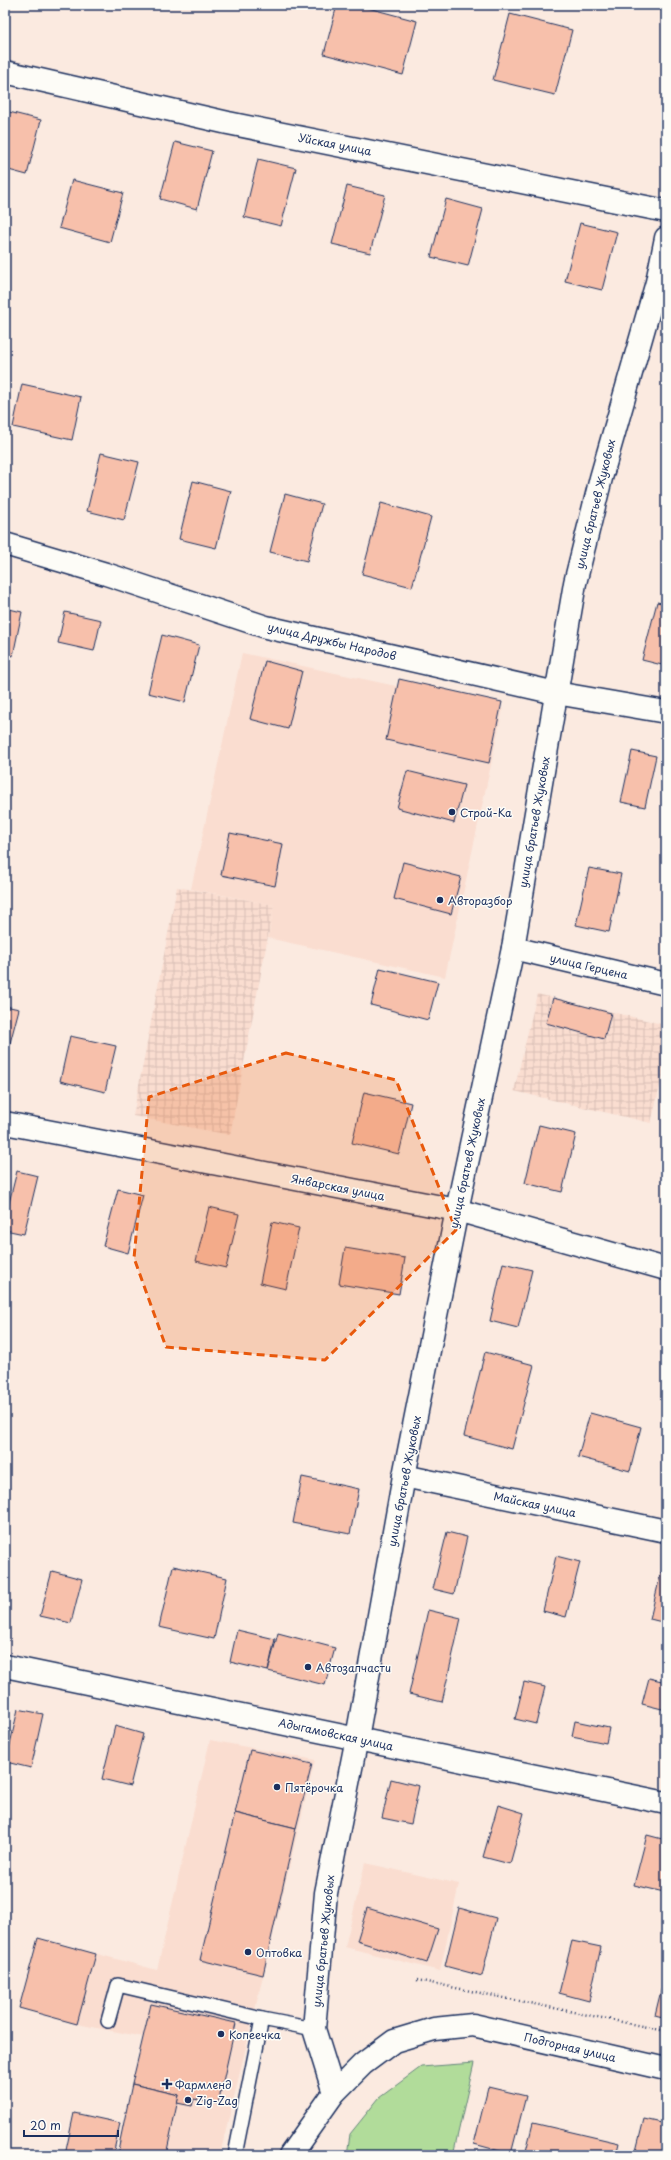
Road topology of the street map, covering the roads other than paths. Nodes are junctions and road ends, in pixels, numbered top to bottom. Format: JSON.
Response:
{"nodes":[{"id":1,"x":5,"y":72,"type":"edge"},
{"id":2,"x":666,"y":211,"type":"edge"},
{"id":3,"x":666,"y":238,"type":"edge"},
{"id":4,"x":662,"y":283,"type":"edge"},
{"id":5,"x":5,"y":544,"type":"edge"},
{"id":6,"x":556,"y":693,"type":"junction"},
{"id":7,"x":666,"y":712,"type":"edge"},
{"id":8,"x":513,"y":948,"type":"junction"},
{"id":9,"x":666,"y":984,"type":"edge"},
{"id":10,"x":5,"y":1123,"type":"edge"},
{"id":11,"x":457,"y":1210,"type":"junction"},
{"id":12,"x":666,"y":1269,"type":"edge"},
{"id":13,"x":404,"y":1476,"type":"junction"},
{"id":14,"x":666,"y":1531,"type":"edge"},
{"id":15,"x":5,"y":1666,"type":"edge"},
{"id":16,"x":357,"y":1738,"type":"junction"},
{"id":17,"x":666,"y":1803,"type":"edge"},
{"id":18,"x":262,"y":2019,"type":"junction"},
{"id":19,"x":108,"y":2021,"type":"dead end"},
{"id":20,"x":314,"y":2029,"type":"junction"},
{"id":21,"x":666,"y":2069,"type":"edge"},
{"id":22,"x":334,"y":2093,"type":"junction"},
{"id":23,"x":235,"y":2155,"type":"edge"},
{"id":24,"x":290,"y":2155,"type":"edge"}],
"edges":[{"from":1,"to":2,"type":"street","name":"Уйская улица"},
{"from":3,"to":4,"type":"street","name":"улица братьев Жуковых"},
{"from":4,"to":6,"type":"street","name":"улица братьев Жуковых"},
{"from":5,"to":6,"type":"street","name":"улица Дружбы Народов"},
{"from":6,"to":7,"type":"street","name":"улица Дружбы Народов"},
{"from":6,"to":8,"type":"street","name":"улица братьев Жуковых"},
{"from":8,"to":9,"type":"street","name":"улица Герцена"},
{"from":8,"to":11,"type":"street","name":"улица братьев Жуковых"},
{"from":10,"to":11,"type":"street","name":"Январская улица"},
{"from":11,"to":12,"type":"street","name":"Январская улица"},
{"from":11,"to":13,"type":"street","name":"улица братьев Жуковых"},
{"from":13,"to":14,"type":"street","name":"Майская улица"},
{"from":13,"to":16,"type":"street","name":"улица братьев Жуковых"},
{"from":15,"to":16,"type":"street","name":"Адыгамовская улица"},
{"from":16,"to":17,"type":"street","name":"Адыгамовская улица"},
{"from":16,"to":20,"type":"street","name":"улица братьев Жуковых"},
{"from":18,"to":19,"type":"lane"},
{"from":18,"to":20,"type":"lane"},
{"from":18,"to":23,"type":"lane"},
{"from":20,"to":22,"type":"street","name":"улица братьев Жуковых"},
{"from":21,"to":22,"type":"street","name":"Подгорная улица"},
{"from":22,"to":24,"type":"street","name":"Подгорная улица"}]}
